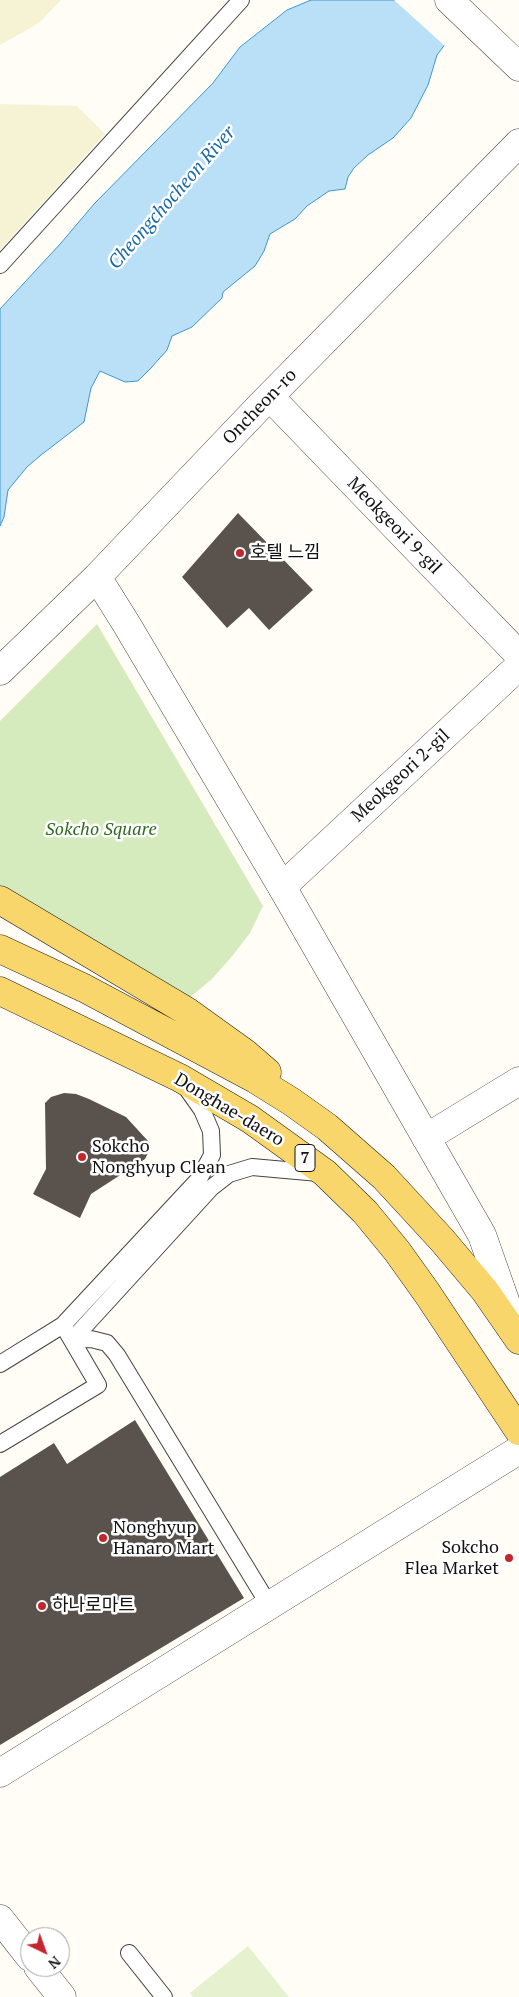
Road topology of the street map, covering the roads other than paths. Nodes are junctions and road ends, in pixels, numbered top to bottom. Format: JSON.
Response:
{"nodes":[{"id":1,"x":241,"y":0,"type":"edge"},
{"id":2,"x":449,"y":0,"type":"edge"},
{"id":3,"x":519,"y":67,"type":"edge"},
{"id":4,"x":519,"y":143,"type":"edge"},
{"id":5,"x":0,"y":265,"type":"edge"},
{"id":6,"x":270,"y":397,"type":"junction"},
{"id":7,"x":97,"y":577,"type":"junction"},
{"id":8,"x":519,"y":655,"type":"edge"},
{"id":9,"x":519,"y":666,"type":"edge"},
{"id":10,"x":0,"y":671,"type":"edge"},
{"id":11,"x":282,"y":887,"type":"junction"},
{"id":12,"x":0,"y":900,"type":"edge"},
{"id":13,"x":0,"y":949,"type":"edge"},
{"id":14,"x":0,"y":991,"type":"edge"},
{"id":15,"x":180,"y":1078,"type":"junction"},
{"id":16,"x":519,"y":1081,"type":"edge"},
{"id":17,"x":327,"y":1127,"type":"junction"},
{"id":18,"x":426,"y":1138,"type":"junction"},
{"id":19,"x":325,"y":1173,"type":"junction"},
{"id":20,"x":63,"y":1325,"type":"junction"},
{"id":21,"x":519,"y":1339,"type":"edge"},
{"id":22,"x":72,"y":1340,"type":"junction"},
{"id":23,"x":0,"y":1364,"type":"edge"},
{"id":24,"x":519,"y":1431,"type":"edge"},
{"id":25,"x":0,"y":1444,"type":"edge"},
{"id":26,"x":519,"y":1450,"type":"edge"},
{"id":27,"x":269,"y":1606,"type":"junction"},
{"id":28,"x":0,"y":1773,"type":"edge"},
{"id":29,"x":0,"y":1919,"type":"edge"},
{"id":30,"x":20,"y":1944,"type":"edge"},
{"id":31,"x":128,"y":1953,"type":"dead end"},
{"id":32,"x":46,"y":1977,"type":"edge"},
{"id":33,"x":159,"y":1995,"type":"edge"},
{"id":34,"x":62,"y":1997,"type":"edge"}],
"edges":[{"from":1,"to":5,"type":"lane"},
{"from":2,"to":3,"type":"street"},
{"from":4,"to":6,"type":"street","name":"Oncheon-ro"},
{"from":6,"to":7,"type":"street","name":"Oncheon-ro"},
{"from":6,"to":8,"type":"street","name":"Meokgeori 9-gil"},
{"from":7,"to":10,"type":"street","name":"Oncheon-ro"},
{"from":7,"to":11,"type":"street"},
{"from":9,"to":11,"type":"street","name":"Meokgeori 2-gil"},
{"from":11,"to":18,"type":"street"},
{"from":12,"to":17,"type":"main road"},
{"from":13,"to":17,"type":"main road","name":"Donghae-daero","number":"7"},
{"from":14,"to":15,"type":"main road","name":"Donghae-daero","number":"7"},
{"from":15,"to":19,"type":"main road","name":"Donghae-daero","number":"7"},
{"from":15,"to":20,"type":"lane"},
{"from":16,"to":18,"type":"street"},
{"from":17,"to":21,"type":"main road","name":"Donghae-daero","number":"7"},
{"from":18,"to":21,"type":"street"},
{"from":19,"to":22,"type":"lane"},
{"from":19,"to":24,"type":"main road","name":"Donghae-daero","number":"7"},
{"from":20,"to":22,"type":"lane"},
{"from":20,"to":23,"type":"lane"},
{"from":22,"to":25,"type":"lane"},
{"from":22,"to":27,"type":"lane"},
{"from":26,"to":27,"type":"street"},
{"from":27,"to":28,"type":"street"},
{"from":29,"to":30,"type":"street"},
{"from":31,"to":33,"type":"lane"},
{"from":32,"to":34,"type":"street"}]}
